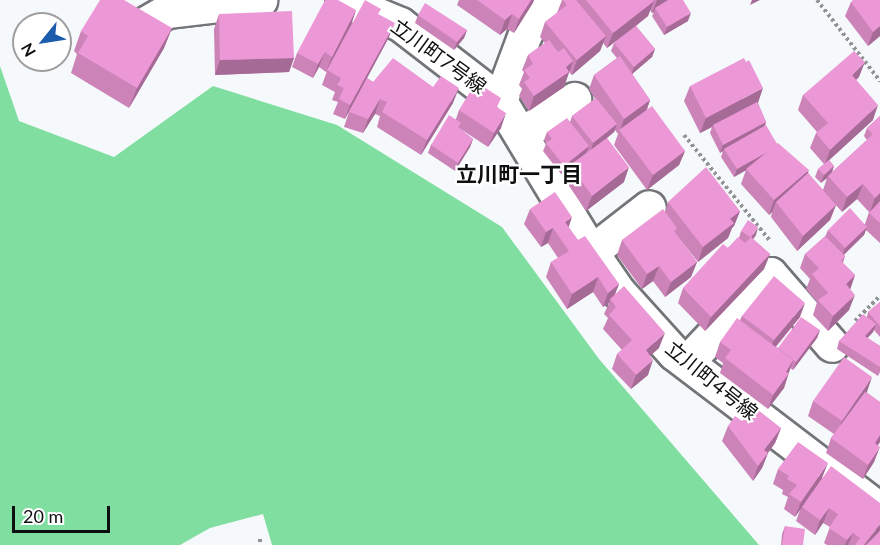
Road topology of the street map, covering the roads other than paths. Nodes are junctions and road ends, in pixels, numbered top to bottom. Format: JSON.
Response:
{"nodes":[{"id":1,"x":260,"y":0,"type":"edge"},
{"id":2,"x":342,"y":0,"type":"edge"},
{"id":3,"x":546,"y":0,"type":"edge"},
{"id":4,"x":402,"y":10,"type":"edge"},
{"id":5,"x":139,"y":27,"type":"edge"},
{"id":6,"x":574,"y":99,"type":"dead end"},
{"id":7,"x":500,"y":101,"type":"junction"},
{"id":8,"x":522,"y":134,"type":"junction"},
{"id":9,"x":649,"y":207,"type":"dead end"},
{"id":10,"x":591,"y":252,"type":"junction"},
{"id":11,"x":832,"y":345,"type":"dead end"},
{"id":12,"x":687,"y":362,"type":"junction"},
{"id":13,"x":880,"y":510,"type":"edge"}],
"edges":[{"from":1,"to":5,"type":"street"},
{"from":2,"to":4,"type":"street","name":"立川町7号線"},
{"from":3,"to":7,"type":"street"},
{"from":4,"to":7,"type":"street","name":"立川町7号線"},
{"from":6,"to":8,"type":"street"},
{"from":7,"to":8,"type":"street","name":"立川町4号線"},
{"from":8,"to":10,"type":"street","name":"立川町4号線"},
{"from":9,"to":10,"type":"street"},
{"from":10,"to":12,"type":"street","name":"立川町4号線"},
{"from":11,"to":12,"type":"street"},
{"from":12,"to":13,"type":"street","name":"立川町4号線"}]}
